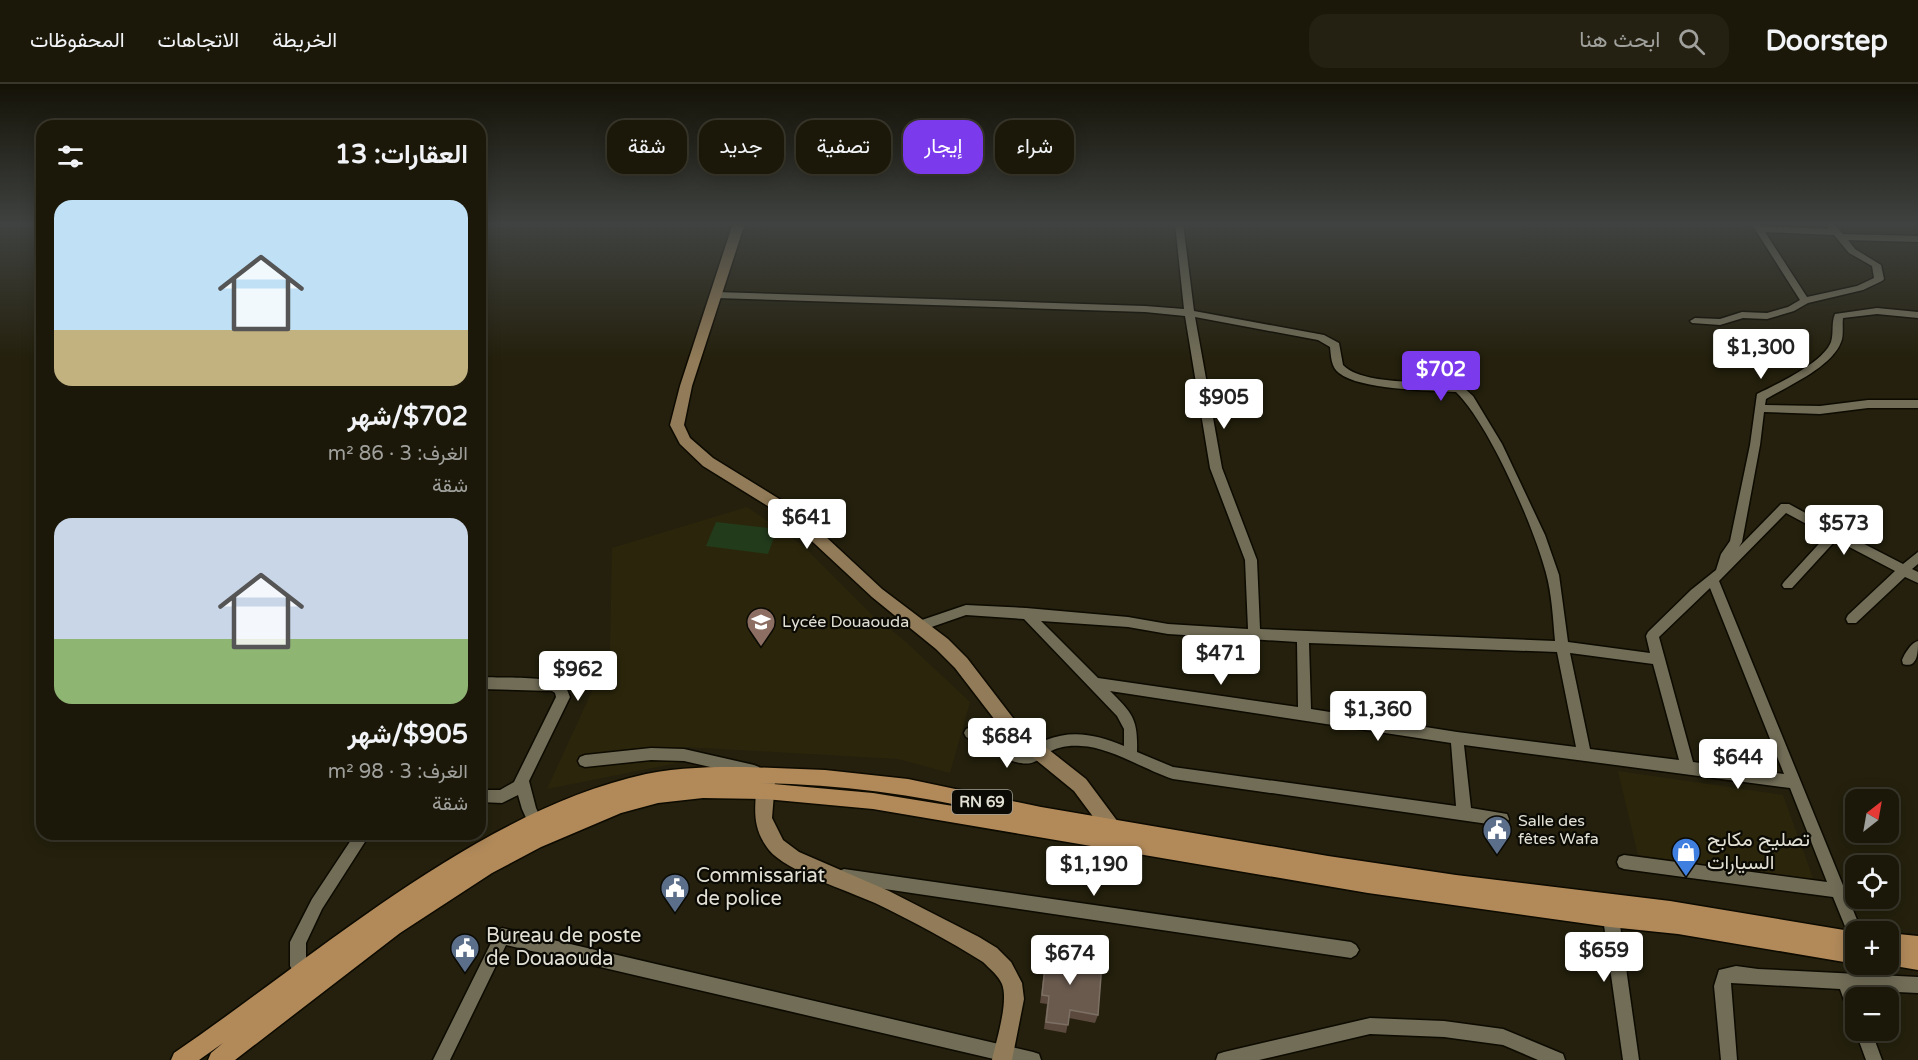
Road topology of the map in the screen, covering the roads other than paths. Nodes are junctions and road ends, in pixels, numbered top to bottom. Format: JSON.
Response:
{"nodes":[{"id":1,"x":724,"y":269,"type":"edge"},
{"id":2,"x":1184,"y":269,"type":"edge"},
{"id":3,"x":1785,"y":269,"type":"edge"},
{"id":4,"x":1877,"y":269,"type":"edge"},
{"id":5,"x":716,"y":295,"type":"junction"},
{"id":6,"x":1805,"y":301,"type":"junction"},
{"id":7,"x":1189,"y":313,"type":"junction"},
{"id":8,"x":1918,"y":315,"type":"edge"},
{"id":9,"x":1695,"y":321,"type":"dead end"},
{"id":10,"x":1918,"y":404,"type":"edge"},
{"id":11,"x":1760,"y":408,"type":"junction"},
{"id":12,"x":1851,"y":516,"type":"dead end"},
{"id":13,"x":1835,"y":535,"type":"junction"},
{"id":14,"x":1918,"y":557,"type":"edge"},
{"id":15,"x":1906,"y":571,"type":"junction"},
{"id":16,"x":1717,"y":576,"type":"junction"},
{"id":17,"x":1918,"y":578,"type":"edge"},
{"id":18,"x":1788,"y":585,"type":"dead end"},
{"id":19,"x":1026,"y":613,"type":"junction"},
{"id":20,"x":1852,"y":619,"type":"dead end"},
{"id":21,"x":920,"y":626,"type":"junction"},
{"id":22,"x":1254,"y":634,"type":"junction"},
{"id":23,"x":1303,"y":637,"type":"junction"},
{"id":24,"x":1918,"y":646,"type":"edge"},
{"id":25,"x":1562,"y":647,"type":"junction"},
{"id":26,"x":1659,"y":659,"type":"junction"},
{"id":27,"x":1908,"y":660,"type":"dead end"},
{"id":28,"x":486,"y":683,"type":"edge"},
{"id":29,"x":1093,"y":683,"type":"junction"},
{"id":30,"x":1305,"y":714,"type":"junction"},
{"id":31,"x":971,"y":733,"type":"dead end"},
{"id":32,"x":1457,"y":738,"type":"junction"},
{"id":33,"x":1038,"y":750,"type":"junction"},
{"id":34,"x":1130,"y":754,"type":"junction"},
{"id":35,"x":1584,"y":754,"type":"junction"},
{"id":36,"x":585,"y":761,"type":"dead end"},
{"id":37,"x":1688,"y":767,"type":"junction"},
{"id":38,"x":522,"y":782,"type":"junction"},
{"id":39,"x":1793,"y":782,"type":"junction"},
{"id":40,"x":765,"y":783,"type":"junction"},
{"id":41,"x":486,"y":796,"type":"edge"},
{"id":42,"x":1464,"y":814,"type":"junction"},
{"id":43,"x":1502,"y":819,"type":"dead end"},
{"id":44,"x":539,"y":829,"type":"junction"},
{"id":45,"x":1111,"y":835,"type":"junction"},
{"id":46,"x":359,"y":840,"type":"edge"},
{"id":47,"x":1624,"y":862,"type":"dead end"},
{"id":48,"x":832,"y":874,"type":"junction"},
{"id":49,"x":1835,"y":890,"type":"junction"},
{"id":50,"x":1610,"y":911,"type":"junction"},
{"id":51,"x":1849,"y":921,"type":"edge"},
{"id":52,"x":1845,"y":936,"type":"edge"},
{"id":53,"x":1899,"y":944,"type":"edge"},
{"id":54,"x":1918,"y":946,"type":"edge"},
{"id":55,"x":1351,"y":950,"type":"dead end"},
{"id":56,"x":1845,"y":953,"type":"edge"},
{"id":57,"x":1899,"y":958,"type":"edge"},
{"id":58,"x":1918,"y":960,"type":"edge"},
{"id":59,"x":304,"y":973,"type":"junction"},
{"id":60,"x":1844,"y":980,"type":"junction"},
{"id":61,"x":1918,"y":985,"type":"edge"},
{"id":62,"x":1847,"y":987,"type":"edge"},
{"id":63,"x":1867,"y":1041,"type":"edge"},
{"id":64,"x":1003,"y":1057,"type":"edge"},
{"id":65,"x":181,"y":1060,"type":"edge"},
{"id":66,"x":218,"y":1060,"type":"edge"},
{"id":67,"x":441,"y":1060,"type":"edge"},
{"id":68,"x":1033,"y":1060,"type":"edge"},
{"id":69,"x":1224,"y":1060,"type":"edge"},
{"id":70,"x":1557,"y":1060,"type":"edge"},
{"id":71,"x":1631,"y":1060,"type":"edge"},
{"id":72,"x":1729,"y":1060,"type":"edge"},
{"id":73,"x":1874,"y":1060,"type":"edge"}],
"edges":[{"from":1,"to":5,"type":"main road"},
{"from":2,"to":7,"type":"street"},
{"from":3,"to":6,"type":"street"},
{"from":4,"to":6,"type":"street"},
{"from":5,"to":7,"type":"street"},
{"from":5,"to":21,"type":"main road"},
{"from":6,"to":9,"type":"street"},
{"from":7,"to":22,"type":"street"},
{"from":7,"to":25,"type":"street"},
{"from":8,"to":11,"type":"street"},
{"from":10,"to":11,"type":"street"},
{"from":11,"to":16,"type":"street"},
{"from":12,"to":13,"type":"street"},
{"from":13,"to":15,"type":"street"},
{"from":13,"to":16,"type":"street"},
{"from":13,"to":18,"type":"street"},
{"from":14,"to":15,"type":"street"},
{"from":15,"to":17,"type":"street"},
{"from":15,"to":20,"type":"street"},
{"from":16,"to":26,"type":"street"},
{"from":16,"to":39,"type":"street"},
{"from":19,"to":21,"type":"street"},
{"from":19,"to":22,"type":"street"},
{"from":19,"to":29,"type":"street"},
{"from":21,"to":33,"type":"main road"},
{"from":22,"to":23,"type":"street"},
{"from":23,"to":25,"type":"street"},
{"from":23,"to":30,"type":"street"},
{"from":24,"to":27,"type":"street"},
{"from":25,"to":26,"type":"street"},
{"from":25,"to":35,"type":"street"},
{"from":26,"to":37,"type":"street"},
{"from":28,"to":38,"type":"street"},
{"from":29,"to":30,"type":"street"},
{"from":29,"to":34,"type":"street"},
{"from":30,"to":32,"type":"street"},
{"from":31,"to":33,"type":"street"},
{"from":32,"to":35,"type":"street"},
{"from":32,"to":42,"type":"street"},
{"from":33,"to":34,"type":"street"},
{"from":33,"to":45,"type":"main road"},
{"from":34,"to":42,"type":"street"},
{"from":35,"to":37,"type":"street"},
{"from":36,"to":40,"type":"street"},
{"from":37,"to":39,"type":"street"},
{"from":38,"to":41,"type":"street"},
{"from":38,"to":44,"type":"street"},
{"from":39,"to":49,"type":"street"},
{"from":40,"to":44,"type":"main road","number":"RN 69"},
{"from":40,"to":45,"type":"main road","number":"RN 69"},
{"from":40,"to":48,"type":"main road"},
{"from":42,"to":43,"type":"street"},
{"from":44,"to":59,"type":"main road","number":"RN 69"},
{"from":44,"to":66,"type":"main road","number":"RN 69"},
{"from":45,"to":50,"type":"main road","number":"RN 69"},
{"from":46,"to":59,"type":"street"},
{"from":47,"to":49,"type":"street"},
{"from":48,"to":55,"type":"street"},
{"from":48,"to":64,"type":"main road"},
{"from":49,"to":51,"type":"street"},
{"from":50,"to":52,"type":"main road","number":"RN 69"},
{"from":50,"to":56,"type":"main road","number":"RN 69"},
{"from":50,"to":71,"type":"street"},
{"from":53,"to":54,"type":"main road"},
{"from":57,"to":58,"type":"main road"},
{"from":59,"to":65,"type":"main road","number":"RN 69"},
{"from":60,"to":61,"type":"street"},
{"from":60,"to":62,"type":"street"},
{"from":60,"to":72,"type":"street"},
{"from":63,"to":73,"type":"street"},
{"from":64,"to":67,"type":"street"},
{"from":64,"to":68,"type":"street"},
{"from":69,"to":70,"type":"street"}]}
